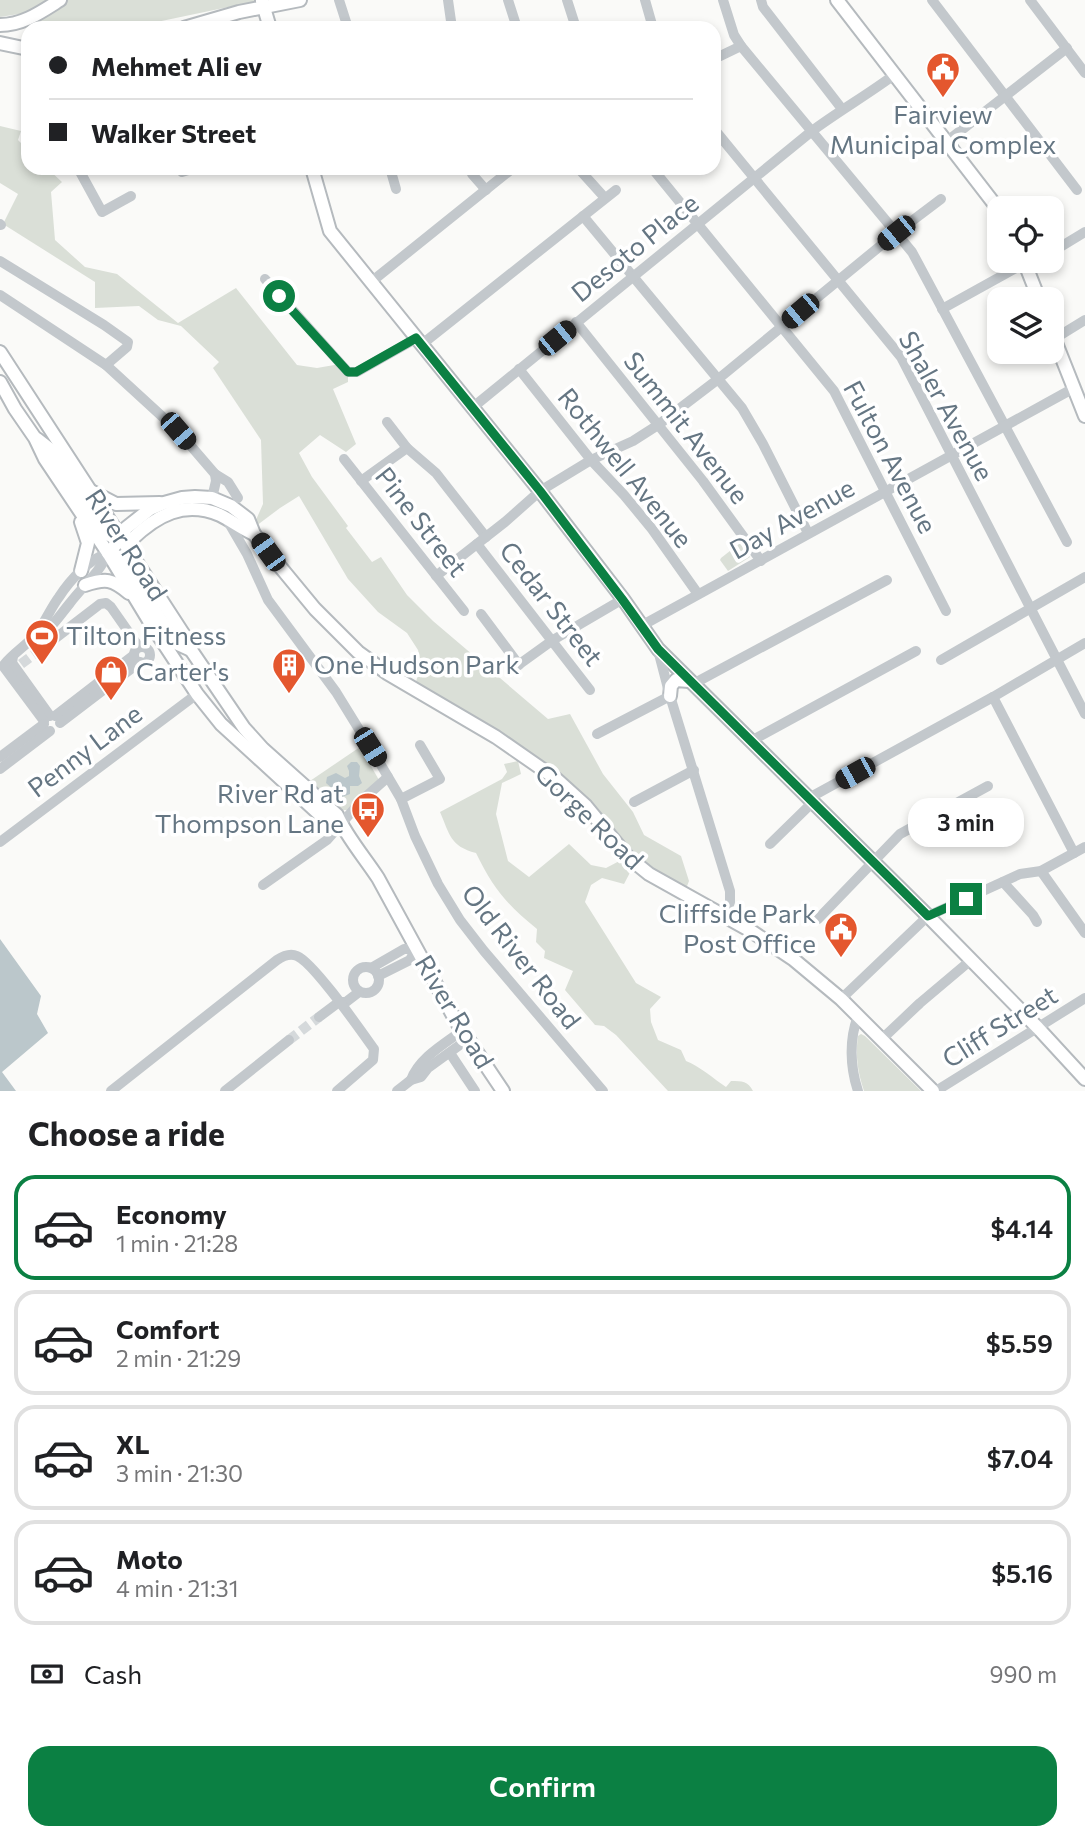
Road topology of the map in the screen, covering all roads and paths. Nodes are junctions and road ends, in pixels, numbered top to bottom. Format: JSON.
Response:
{"nodes":[{"id":1,"x":60,"y":0,"type":"edge"},
{"id":2,"x":300,"y":0,"type":"edge"},
{"id":3,"x":339,"y":0,"type":"edge"},
{"id":4,"x":448,"y":0,"type":"edge"},
{"id":5,"x":508,"y":0,"type":"edge"},
{"id":6,"x":567,"y":0,"type":"edge"},
{"id":7,"x":645,"y":0,"type":"edge"},
{"id":8,"x":723,"y":0,"type":"edge"},
{"id":9,"x":761,"y":0,"type":"edge"},
{"id":10,"x":837,"y":0,"type":"edge"},
{"id":11,"x":932,"y":0,"type":"edge"},
{"id":12,"x":1030,"y":0,"type":"edge"},
{"id":13,"x":263,"y":3,"type":"edge"},
{"id":14,"x":33,"y":21,"type":"edge"},
{"id":15,"x":206,"y":21,"type":"edge"},
{"id":16,"x":268,"y":21,"type":"edge"},
{"id":17,"x":346,"y":21,"type":"edge"},
{"id":18,"x":451,"y":21,"type":"edge"},
{"id":19,"x":515,"y":21,"type":"edge"},
{"id":20,"x":574,"y":21,"type":"edge"},
{"id":21,"x":651,"y":21,"type":"edge"},
{"id":22,"x":0,"y":25,"type":"edge"},
{"id":23,"x":21,"y":26,"type":"edge"},
{"id":24,"x":0,"y":43,"type":"edge"},
{"id":25,"x":741,"y":46,"type":"junction"},
{"id":26,"x":21,"y":48,"type":"edge"},
{"id":27,"x":1067,"y":48,"type":"junction"},
{"id":28,"x":721,"y":56,"type":"edge"},
{"id":29,"x":1085,"y":73,"type":"edge"},
{"id":30,"x":894,"y":75,"type":"junction"},
{"id":31,"x":1005,"y":96,"type":"junction"},
{"id":32,"x":842,"y":109,"type":"junction"},
{"id":33,"x":812,"y":131,"type":"junction"},
{"id":34,"x":721,"y":137,"type":"edge"},
{"id":35,"x":946,"y":142,"type":"junction"},
{"id":36,"x":82,"y":175,"type":"edge"},
{"id":37,"x":314,"y":175,"type":"edge"},
{"id":38,"x":392,"y":175,"type":"edge"},
{"id":39,"x":473,"y":175,"type":"edge"},
{"id":40,"x":504,"y":175,"type":"edge"},
{"id":41,"x":585,"y":175,"type":"edge"},
{"id":42,"x":658,"y":175,"type":"edge"},
{"id":43,"x":755,"y":177,"type":"junction"},
{"id":44,"x":396,"y":189,"type":"dead end"},
{"id":45,"x":486,"y":190,"type":"junction"},
{"id":46,"x":616,"y":190,"type":"dead end"},
{"id":47,"x":1077,"y":190,"type":"dead end"},
{"id":48,"x":988,"y":196,"type":"edge"},
{"id":49,"x":131,"y":197,"type":"dead end"},
{"id":50,"x":605,"y":198,"type":"junction"},
{"id":51,"x":941,"y":199,"type":"dead end"},
{"id":52,"x":583,"y":216,"type":"junction"},
{"id":53,"x":698,"y":223,"type":"junction"},
{"id":54,"x":1085,"y":232,"type":"edge"},
{"id":55,"x":896,"y":233,"type":"junction"},
{"id":56,"x":1064,"y":245,"type":"edge"},
{"id":57,"x":0,"y":261,"type":"edge"},
{"id":58,"x":1009,"y":273,"type":"edge"},
{"id":59,"x":633,"y":276,"type":"junction"},
{"id":60,"x":264,"y":279,"type":"dead end"},
{"id":61,"x":838,"y":280,"type":"junction"},
{"id":62,"x":371,"y":282,"type":"junction"},
{"id":63,"x":3,"y":298,"type":"edge"},
{"id":64,"x":942,"y":309,"type":"junction"},
{"id":65,"x":1085,"y":320,"type":"edge"},
{"id":66,"x":576,"y":322,"type":"junction"},
{"id":67,"x":782,"y":327,"type":"junction"},
{"id":68,"x":1064,"y":330,"type":"edge"},
{"id":69,"x":419,"y":342,"type":"junction"},
{"id":70,"x":0,"y":352,"type":"edge"},
{"id":71,"x":1064,"y":363,"type":"edge"},
{"id":72,"x":106,"y":365,"type":"junction"},
{"id":73,"x":519,"y":369,"type":"junction"},
{"id":74,"x":717,"y":380,"type":"junction"},
{"id":75,"x":0,"y":382,"type":"edge"},
{"id":76,"x":1074,"y":388,"type":"junction"},
{"id":77,"x":472,"y":408,"type":"junction"},
{"id":78,"x":1084,"y":409,"type":"edge"},
{"id":79,"x":387,"y":422,"type":"dead end"},
{"id":80,"x":658,"y":425,"type":"junction"},
{"id":81,"x":1004,"y":426,"type":"junction"},
{"id":82,"x":35,"y":438,"type":"junction"},
{"id":83,"x":407,"y":448,"type":"junction"},
{"id":84,"x":951,"y":455,"type":"junction"},
{"id":85,"x":344,"y":459,"type":"dead end"},
{"id":86,"x":592,"y":460,"type":"junction"},
{"id":87,"x":215,"y":474,"type":"junction"},
{"id":88,"x":361,"y":481,"type":"junction"},
{"id":89,"x":90,"y":491,"type":"junction"},
{"id":90,"x":540,"y":491,"type":"junction"},
{"id":91,"x":886,"y":491,"type":"junction"},
{"id":92,"x":238,"y":498,"type":"dead end"},
{"id":93,"x":212,"y":499,"type":"junction"},
{"id":94,"x":73,"y":502,"type":"junction"},
{"id":95,"x":163,"y":503,"type":"junction"},
{"id":96,"x":226,"y":518,"type":"junction"},
{"id":97,"x":142,"y":529,"type":"junction"},
{"id":98,"x":808,"y":533,"type":"junction"},
{"id":99,"x":254,"y":534,"type":"junction"},
{"id":100,"x":121,"y":539,"type":"junction"},
{"id":101,"x":482,"y":541,"type":"junction"},
{"id":102,"x":1067,"y":542,"type":"dead end"},
{"id":103,"x":108,"y":553,"type":"junction"},
{"id":104,"x":761,"y":561,"type":"junction"},
{"id":105,"x":81,"y":571,"type":"junction"},
{"id":106,"x":436,"y":576,"type":"junction"},
{"id":107,"x":1085,"y":577,"type":"edge"},
{"id":108,"x":887,"y":580,"type":"dead end"},
{"id":109,"x":85,"y":585,"type":"junction"},
{"id":110,"x":153,"y":587,"type":"junction"},
{"id":111,"x":698,"y":594,"type":"junction"},
{"id":112,"x":136,"y":599,"type":"junction"},
{"id":113,"x":622,"y":599,"type":"junction"},
{"id":114,"x":1030,"y":608,"type":"junction"},
{"id":115,"x":464,"y":611,"type":"dead end"},
{"id":116,"x":946,"y":611,"type":"dead end"},
{"id":117,"x":481,"y":614,"type":"dead end"},
{"id":118,"x":641,"y":626,"type":"junction"},
{"id":119,"x":553,"y":640,"type":"junction"},
{"id":120,"x":1085,"y":643,"type":"edge"},
{"id":121,"x":25,"y":646,"type":"junction"},
{"id":122,"x":658,"y":649,"type":"junction"},
{"id":123,"x":40,"y":650,"type":"tunnel mouth"},
{"id":124,"x":191,"y":650,"type":"junction"},
{"id":125,"x":916,"y":651,"type":"dead end"},
{"id":126,"x":941,"y":660,"type":"dead end"},
{"id":127,"x":1057,"y":660,"type":"junction"},
{"id":128,"x":691,"y":683,"type":"junction"},
{"id":129,"x":590,"y":690,"type":"dead end"},
{"id":130,"x":197,"y":694,"type":"junction"},
{"id":131,"x":670,"y":696,"type":"junction"},
{"id":132,"x":993,"y":697,"type":"junction"},
{"id":133,"x":1085,"y":714,"type":"edge"},
{"id":134,"x":50,"y":722,"type":"junction"},
{"id":135,"x":597,"y":734,"type":"dead end"},
{"id":136,"x":751,"y":741,"type":"junction"},
{"id":137,"x":420,"y":745,"type":"dead end"},
{"id":138,"x":0,"y":757,"type":"edge"},
{"id":139,"x":0,"y":769,"type":"edge"},
{"id":140,"x":694,"y":770,"type":"junction"},
{"id":141,"x":388,"y":777,"type":"junction"},
{"id":142,"x":988,"y":786,"type":"dead end"},
{"id":143,"x":401,"y":799,"type":"junction"},
{"id":144,"x":811,"y":800,"type":"junction"},
{"id":145,"x":634,"y":802,"type":"dead end"},
{"id":146,"x":341,"y":825,"type":"junction"},
{"id":147,"x":0,"y":842,"type":"edge"},
{"id":148,"x":770,"y":844,"type":"dead end"},
{"id":149,"x":1085,"y":847,"type":"edge"},
{"id":150,"x":1074,"y":853,"type":"junction"},
{"id":151,"x":874,"y":861,"type":"junction"},
{"id":152,"x":1041,"y":871,"type":"junction"},
{"id":153,"x":1003,"y":882,"type":"junction"},
{"id":154,"x":263,"y":885,"type":"dead end"},
{"id":155,"x":724,"y":915,"type":"junction"},
{"id":156,"x":928,"y":916,"type":"junction"},
{"id":157,"x":818,"y":919,"type":"dead end"},
{"id":158,"x":1037,"y":922,"type":"dead end"},
{"id":159,"x":1085,"y":933,"type":"edge"},
{"id":160,"x":416,"y":949,"type":"junction"},
{"id":161,"x":971,"y":960,"type":"junction"},
{"id":162,"x":374,"y":972,"type":"junction"},
{"id":163,"x":356,"y":988,"type":"junction"},
{"id":164,"x":1085,"y":998,"type":"edge"},
{"id":165,"x":841,"y":999,"type":"junction"},
{"id":166,"x":339,"y":1002,"type":"junction"},
{"id":167,"x":858,"y":1016,"type":"junction"},
{"id":168,"x":319,"y":1017,"type":"tunnel mouth"},
{"id":169,"x":1038,"y":1028,"type":"junction"},
{"id":170,"x":465,"y":1035,"type":"junction"},
{"id":171,"x":882,"y":1039,"type":"junction"},
{"id":172,"x":289,"y":1040,"type":"tunnel mouth"},
{"id":173,"x":450,"y":1053,"type":"junction"},
{"id":174,"x":1085,"y":1079,"type":"edge"},
{"id":175,"x":411,"y":1080,"type":"junction"},
{"id":176,"x":111,"y":1091,"type":"edge"},
{"id":177,"x":225,"y":1091,"type":"edge"},
{"id":178,"x":337,"y":1091,"type":"edge"},
{"id":179,"x":397,"y":1091,"type":"edge"},
{"id":180,"x":475,"y":1091,"type":"edge"},
{"id":181,"x":503,"y":1091,"type":"edge"},
{"id":182,"x":603,"y":1091,"type":"edge"},
{"id":183,"x":858,"y":1091,"type":"edge"},
{"id":184,"x":935,"y":1091,"type":"edge"}],
"edges":[{"from":1,"to":14,"type":"main road"},
{"from":2,"to":13,"type":"main road"},
{"from":3,"to":17,"type":"street"},
{"from":4,"to":18,"type":"street"},
{"from":5,"to":19,"type":"street"},
{"from":6,"to":20,"type":"street"},
{"from":7,"to":21,"type":"street"},
{"from":8,"to":25,"type":"street"},
{"from":9,"to":32,"type":"street"},
{"from":10,"to":30,"type":"main road"},
{"from":11,"to":31,"type":"street"},
{"from":12,"to":27,"type":"street"},
{"from":13,"to":15,"type":"main road"},
{"from":13,"to":16,"type":"main road"},
{"from":22,"to":23,"type":"main road"},
{"from":24,"to":26,"type":"main road"},
{"from":25,"to":28,"type":"street"},
{"from":25,"to":33,"type":"street"},
{"from":27,"to":29,"type":"street"},
{"from":27,"to":31,"type":"street"},
{"from":30,"to":32,"type":"street","name":"Desoto Place"},
{"from":30,"to":35,"type":"main road"},
{"from":31,"to":35,"type":"street"},
{"from":31,"to":47,"type":"street"},
{"from":32,"to":33,"type":"street","name":"Desoto Place"},
{"from":33,"to":43,"type":"street","name":"Desoto Place"},
{"from":33,"to":55,"type":"street"},
{"from":34,"to":43,"type":"street","name":"Shaler Avenue"},
{"from":35,"to":48,"type":"main road"},
{"from":36,"to":49,"type":"street"},
{"from":37,"to":62,"type":"main road"},
{"from":38,"to":44,"type":"street"},
{"from":39,"to":45,"type":"street"},
{"from":40,"to":45,"type":"street"},
{"from":41,"to":50,"type":"street"},
{"from":42,"to":53,"type":"street","name":"Fulton Avenue"},
{"from":43,"to":53,"type":"street","name":"Desoto Place"},
{"from":43,"to":61,"type":"street","name":"Shaler Avenue"},
{"from":45,"to":62,"type":"street"},
{"from":46,"to":50,"type":"street"},
{"from":50,"to":52,"type":"street"},
{"from":51,"to":55,"type":"street"},
{"from":52,"to":59,"type":"street"},
{"from":52,"to":69,"type":"street"},
{"from":53,"to":59,"type":"street","name":"Desoto Place"},
{"from":53,"to":67,"type":"street","name":"Fulton Avenue"},
{"from":54,"to":56,"type":"street"},
{"from":55,"to":61,"type":"street"},
{"from":55,"to":64,"type":"street"},
{"from":57,"to":72,"type":"street"},
{"from":58,"to":64,"type":"street"},
{"from":59,"to":66,"type":"street","name":"Desoto Place"},
{"from":59,"to":74,"type":"street"},
{"from":60,"to":69,"type":"street"},
{"from":61,"to":67,"type":"street"},
{"from":61,"to":84,"type":"street","name":"Shaler Avenue"},
{"from":62,"to":69,"type":"main road"},
{"from":63,"to":72,"type":"street"},
{"from":64,"to":81,"type":"street"},
{"from":65,"to":68,"type":"street"},
{"from":66,"to":73,"type":"street","name":"Desoto Place"},
{"from":66,"to":80,"type":"street","name":"Summit Avenue"},
{"from":67,"to":74,"type":"street"},
{"from":67,"to":91,"type":"street","name":"Fulton Avenue"},
{"from":69,"to":77,"type":"main road"},
{"from":70,"to":89,"type":"main road","name":"River Road"},
{"from":71,"to":76,"type":"main road"},
{"from":72,"to":87,"type":"street"},
{"from":73,"to":77,"type":"street","name":"Desoto Place"},
{"from":73,"to":86,"type":"street","name":"Rothwell Avenue"},
{"from":74,"to":80,"type":"street"},
{"from":74,"to":98,"type":"street"},
{"from":75,"to":82,"type":"main road","name":"River Road"},
{"from":76,"to":78,"type":"main road"},
{"from":76,"to":81,"type":"street","name":"Day Avenue"},
{"from":77,"to":90,"type":"main road"},
{"from":79,"to":83,"type":"street","name":"Cedar Street"},
{"from":80,"to":86,"type":"street"},
{"from":80,"to":104,"type":"street","name":"Summit Avenue"},
{"from":81,"to":84,"type":"street","name":"Day Avenue"},
{"from":81,"to":102,"type":"street"},
{"from":82,"to":94,"type":"main road","name":"River Road"},
{"from":82,"to":100,"type":"main road"},
{"from":83,"to":88,"type":"street"},
{"from":83,"to":101,"type":"street","name":"Cedar Street"},
{"from":84,"to":91,"type":"street","name":"Day Avenue"},
{"from":84,"to":114,"type":"street","name":"Shaler Avenue"},
{"from":85,"to":88,"type":"street","name":"Pine Street"},
{"from":86,"to":90,"type":"street"},
{"from":86,"to":111,"type":"street","name":"Rothwell Avenue"},
{"from":87,"to":92,"type":"street"},
{"from":87,"to":93,"type":"street"},
{"from":88,"to":106,"type":"street","name":"Pine Street"},
{"from":89,"to":95,"type":"main road"},
{"from":89,"to":100,"type":"main road","name":"River Road"},
{"from":90,"to":101,"type":"street"},
{"from":90,"to":113,"type":"main road"},
{"from":91,"to":98,"type":"street","name":"Day Avenue"},
{"from":91,"to":116,"type":"street","name":"Fulton Avenue"},
{"from":93,"to":95,"type":"main road","name":"Gorge Road"},
{"from":93,"to":99,"type":"main road","name":"Gorge Road"},
{"from":94,"to":103,"type":"main road","name":"River Road"},
{"from":94,"to":105,"type":"main road"},
{"from":95,"to":100,"type":"main road","name":"Gorge Road"},
{"from":96,"to":97,"type":"main road","name":"Gorge Road"},
{"from":96,"to":99,"type":"main road","name":"Gorge Road"},
{"from":96,"to":141,"type":"street","name":"Old River Road"},
{"from":97,"to":100,"type":"main road","name":"Gorge Road"},
{"from":97,"to":110,"type":"main road"},
{"from":98,"to":104,"type":"street","name":"Day Avenue"},
{"from":99,"to":155,"type":"main road","name":"Gorge Road"},
{"from":100,"to":103,"type":"main road","name":"Gorge Road"},
{"from":100,"to":110,"type":"main road","name":"River Road"},
{"from":101,"to":106,"type":"street"},
{"from":101,"to":119,"type":"street","name":"Cedar Street"},
{"from":103,"to":105,"type":"street"},
{"from":103,"to":109,"type":"street"},
{"from":103,"to":112,"type":"main road","name":"River Road"},
{"from":103,"to":124,"type":"main road"},
{"from":104,"to":111,"type":"street","name":"Day Avenue"},
{"from":105,"to":121,"type":"street"},
{"from":106,"to":115,"type":"street","name":"Pine Street"},
{"from":107,"to":114,"type":"street"},
{"from":108,"to":128,"type":"street"},
{"from":109,"to":112,"type":"main road"},
{"from":109,"to":121,"type":"street"},
{"from":110,"to":124,"type":"main road","name":"River Road"},
{"from":111,"to":118,"type":"street","name":"Day Avenue"},
{"from":112,"to":130,"type":"main road","name":"River Road"},
{"from":113,"to":118,"type":"main road"},
{"from":113,"to":119,"type":"street"},
{"from":114,"to":126,"type":"street"},
{"from":114,"to":127,"type":"street","name":"Shaler Avenue"},
{"from":117,"to":119,"type":"street"},
{"from":118,"to":122,"type":"main road"},
{"from":119,"to":129,"type":"street","name":"Cedar Street"},
{"from":120,"to":127,"type":"street"},
{"from":121,"to":134,"type":"street"},
{"from":122,"to":128,"type":"main road"},
{"from":122,"to":131,"type":"street"},
{"from":123,"to":134,"type":"street"},
{"from":124,"to":146,"type":"main road","name":"River Road"},
{"from":125,"to":136,"type":"street"},
{"from":127,"to":132,"type":"street"},
{"from":127,"to":133,"type":"street","name":"Shaler Avenue"},
{"from":128,"to":131,"type":"main road"},
{"from":128,"to":136,"type":"main road"},
{"from":130,"to":146,"type":"main road","name":"River Road"},
{"from":130,"to":147,"type":"street","name":"Penny Lane"},
{"from":131,"to":135,"type":"street"},
{"from":131,"to":140,"type":"street"},
{"from":132,"to":144,"type":"street"},
{"from":132,"to":150,"type":"street"},
{"from":134,"to":138,"type":"street"},
{"from":134,"to":139,"type":"street"},
{"from":136,"to":144,"type":"main road"},
{"from":137,"to":143,"type":"street"},
{"from":140,"to":145,"type":"street"},
{"from":140,"to":155,"type":"street"},
{"from":141,"to":143,"type":"street","name":"Old River Road"},
{"from":141,"to":146,"type":"street"},
{"from":142,"to":151,"type":"street"},
{"from":143,"to":182,"type":"street","name":"Old River Road"},
{"from":144,"to":148,"type":"street"},
{"from":144,"to":151,"type":"main road"},
{"from":146,"to":154,"type":"street"},
{"from":146,"to":160,"type":"main road","name":"River Road"},
{"from":149,"to":150,"type":"street"},
{"from":150,"to":152,"type":"street"},
{"from":151,"to":156,"type":"main road"},
{"from":151,"to":157,"type":"street"},
{"from":152,"to":153,"type":"street"},
{"from":152,"to":159,"type":"street"},
{"from":153,"to":156,"type":"street"},
{"from":153,"to":158,"type":"street"},
{"from":155,"to":165,"type":"main road","name":"Gorge Road"},
{"from":156,"to":161,"type":"main road"},
{"from":156,"to":165,"type":"street"},
{"from":160,"to":162,"type":"street"},
{"from":160,"to":170,"type":"main road","name":"River Road"},
{"from":161,"to":169,"type":"main road"},
{"from":161,"to":171,"type":"street"},
{"from":162,"to":163,"type":"street"},
{"from":162,"to":163,"type":"street"},
{"from":163,"to":166,"type":"street"},
{"from":164,"to":169,"type":"street","name":"Cliff Street"},
{"from":165,"to":167,"type":"main road","name":"Gorge Road"},
{"from":166,"to":168,"type":"street"},
{"from":166,"to":176,"type":"street"},
{"from":166,"to":178,"type":"street"},
{"from":167,"to":171,"type":"main road","name":"Gorge Road"},
{"from":167,"to":183,"type":"street"},
{"from":169,"to":174,"type":"main road"},
{"from":169,"to":184,"type":"street","name":"Cliff Street"},
{"from":170,"to":173,"type":"street"},
{"from":170,"to":175,"type":"street"},
{"from":170,"to":181,"type":"main road","name":"River Road"},
{"from":171,"to":184,"type":"main road","name":"Gorge Road"},
{"from":172,"to":177,"type":"street"},
{"from":173,"to":175,"type":"street"},
{"from":173,"to":180,"type":"street"},
{"from":175,"to":179,"type":"street"}]}
